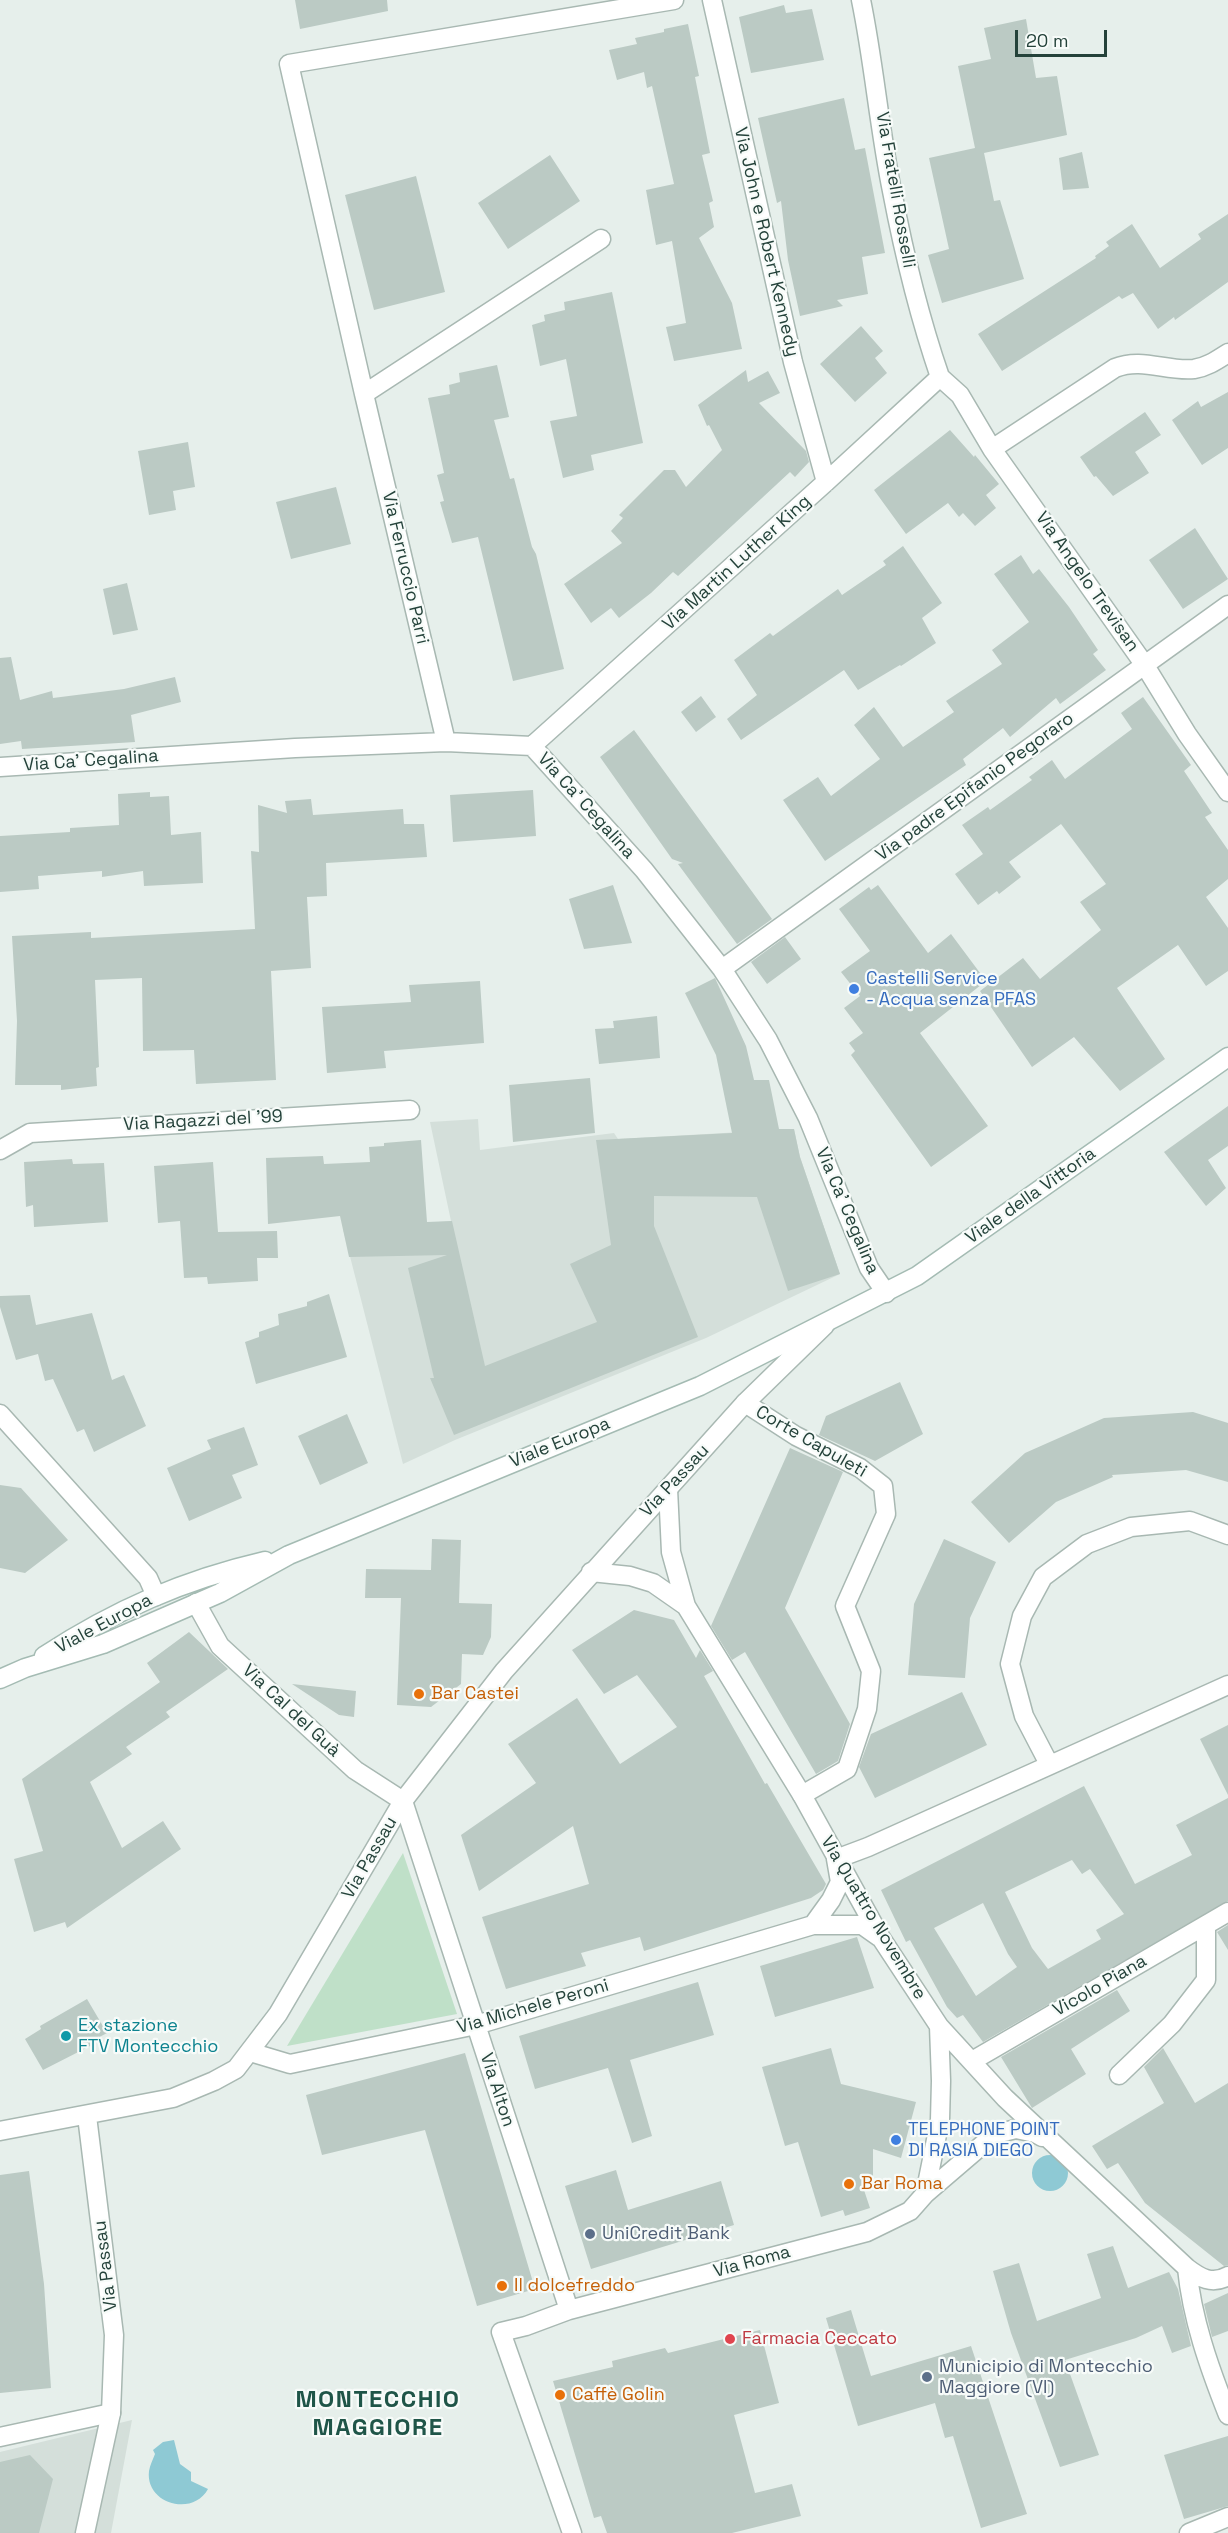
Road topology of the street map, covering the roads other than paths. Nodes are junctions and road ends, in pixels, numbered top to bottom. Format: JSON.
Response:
{"nodes":[{"id":1,"x":674,"y":0,"type":"edge"},
{"id":2,"x":712,"y":0,"type":"edge"},
{"id":3,"x":861,"y":0,"type":"edge"},
{"id":4,"x":601,"y":239,"type":"dead end"},
{"id":5,"x":1228,"y":353,"type":"edge"},
{"id":6,"x":940,"y":378,"type":"junction"},
{"id":7,"x":364,"y":394,"type":"junction"},
{"id":8,"x":992,"y":449,"type":"junction"},
{"id":9,"x":826,"y":482,"type":"junction"},
{"id":10,"x":1228,"y":605,"type":"edge"},
{"id":11,"x":1144,"y":664,"type":"junction"},
{"id":12,"x":447,"y":741,"type":"junction"},
{"id":13,"x":532,"y":746,"type":"junction"},
{"id":14,"x":0,"y":767,"type":"edge"},
{"id":15,"x":1228,"y":792,"type":"edge"},
{"id":16,"x":722,"y":969,"type":"junction"},
{"id":17,"x":1228,"y":1057,"type":"edge"},
{"id":18,"x":410,"y":1110,"type":"dead end"},
{"id":19,"x":0,"y":1150,"type":"edge"},
{"id":20,"x":886,"y":1293,"type":"junction"},
{"id":21,"x":827,"y":1323,"type":"junction"},
{"id":22,"x":745,"y":1403,"type":"junction"},
{"id":23,"x":0,"y":1414,"type":"edge"},
{"id":24,"x":668,"y":1489,"type":"junction"},
{"id":25,"x":1228,"y":1535,"type":"edge"},
{"id":26,"x":289,"y":1555,"type":"junction"},
{"id":27,"x":591,"y":1572,"type":"junction"},
{"id":28,"x":156,"y":1596,"type":"junction"},
{"id":29,"x":196,"y":1603,"type":"junction"},
{"id":30,"x":686,"y":1606,"type":"junction"},
{"id":31,"x":24,"y":1668,"type":"junction"},
{"id":32,"x":0,"y":1678,"type":"edge"},
{"id":33,"x":1228,"y":1685,"type":"edge"},
{"id":34,"x":1049,"y":1764,"type":"junction"},
{"id":35,"x":802,"y":1795,"type":"junction"},
{"id":36,"x":403,"y":1801,"type":"junction"},
{"id":37,"x":836,"y":1859,"type":"junction"},
{"id":38,"x":1228,"y":1912,"type":"edge"},
{"id":39,"x":1206,"y":1924,"type":"junction"},
{"id":40,"x":813,"y":1925,"type":"junction"},
{"id":41,"x":881,"y":1938,"type":"junction"},
{"id":42,"x":476,"y":2025,"type":"junction"},
{"id":43,"x":939,"y":2026,"type":"junction"},
{"id":44,"x":250,"y":2052,"type":"junction"},
{"id":45,"x":972,"y":2061,"type":"junction"},
{"id":46,"x":1119,"y":2075,"type":"dead end"},
{"id":47,"x":87,"y":2116,"type":"junction"},
{"id":48,"x":0,"y":2131,"type":"edge"},
{"id":49,"x":1056,"y":2146,"type":"junction"},
{"id":50,"x":925,"y":2194,"type":"junction"},
{"id":51,"x":1187,"y":2268,"type":"junction"},
{"id":52,"x":1228,"y":2276,"type":"edge"},
{"id":53,"x":569,"y":2310,"type":"junction"},
{"id":54,"x":111,"y":2413,"type":"junction"},
{"id":55,"x":1228,"y":2415,"type":"edge"},
{"id":56,"x":0,"y":2437,"type":"edge"},
{"id":57,"x":1228,"y":2517,"type":"edge"},
{"id":58,"x":85,"y":2533,"type":"edge"},
{"id":59,"x":572,"y":2533,"type":"edge"},
{"id":60,"x":1189,"y":2533,"type":"edge"}],
"edges":[{"from":1,"to":7,"type":"street","name":"Via Ferruccio Parri"},
{"from":2,"to":9,"type":"street","name":"Via John e Robert Kennedy"},
{"from":3,"to":6,"type":"street","name":"Via Fratelli Rosselli"},
{"from":4,"to":7,"type":"street"},
{"from":5,"to":8,"type":"street"},
{"from":6,"to":8,"type":"street","name":"Via Angelo Trevisan"},
{"from":6,"to":9,"type":"street","name":"Via Martin Luther King"},
{"from":7,"to":12,"type":"street","name":"Via Ferruccio Parri"},
{"from":8,"to":11,"type":"street","name":"Via Angelo Trevisan"},
{"from":9,"to":13,"type":"street","name":"Via Martin Luther King"},
{"from":10,"to":11,"type":"street","name":"Via padre Epifanio Pegoraro"},
{"from":11,"to":15,"type":"street","name":"Via Angelo Trevisan"},
{"from":11,"to":16,"type":"street","name":"Via padre Epifanio Pegoraro"},
{"from":12,"to":13,"type":"street","name":"Via Ca' Cegalina"},
{"from":12,"to":14,"type":"street","name":"Via Ca' Cegalina"},
{"from":13,"to":16,"type":"street","name":"Via Ca' Cegalina"},
{"from":16,"to":20,"type":"street","name":"Via Ca' Cegalina"},
{"from":17,"to":20,"type":"street","name":"Viale della Vittoria"},
{"from":18,"to":19,"type":"street","name":"Via Ragazzi del '99"},
{"from":20,"to":21,"type":"street","name":"Viale della Vittoria"},
{"from":21,"to":22,"type":"street","name":"Via Passau"},
{"from":21,"to":26,"type":"street","name":"Viale Europa"},
{"from":22,"to":24,"type":"street","name":"Via Passau"},
{"from":22,"to":35,"type":"street","name":"Corte Capuleti"},
{"from":23,"to":28,"type":"street"},
{"from":24,"to":27,"type":"street","name":"Via Passau"},
{"from":24,"to":30,"type":"street","name":"Via Quattro Novembre"},
{"from":25,"to":34,"type":"street"},
{"from":26,"to":28,"type":"street","name":"Viale Europa"},
{"from":26,"to":29,"type":"street","name":"Viale Europa"},
{"from":27,"to":30,"type":"street","name":"Via Quattro Novembre"},
{"from":27,"to":36,"type":"street","name":"Via Passau"},
{"from":28,"to":31,"type":"street","name":"Viale Europa"},
{"from":29,"to":31,"type":"street","name":"Viale Europa"},
{"from":29,"to":36,"type":"street","name":"Via Cal del Guà"},
{"from":30,"to":35,"type":"street","name":"Via Quattro Novembre"},
{"from":31,"to":32,"type":"street","name":"Viale Europa"},
{"from":33,"to":34,"type":"street"},
{"from":34,"to":37,"type":"street"},
{"from":35,"to":37,"type":"street","name":"Via Quattro Novembre"},
{"from":36,"to":42,"type":"street","name":"Via Alton"},
{"from":36,"to":44,"type":"street","name":"Via Passau"},
{"from":37,"to":40,"type":"street"},
{"from":37,"to":41,"type":"street","name":"Via Quattro Novembre"},
{"from":38,"to":39,"type":"street","name":"Vicolo Piana"},
{"from":39,"to":45,"type":"street","name":"Vicolo Piana"},
{"from":39,"to":46,"type":"street"},
{"from":40,"to":41,"type":"street","name":"Via Michele Peroni"},
{"from":40,"to":42,"type":"street","name":"Via Michele Peroni"},
{"from":41,"to":43,"type":"street","name":"Via Quattro Novembre"},
{"from":42,"to":44,"type":"street","name":"Via Michele Peroni"},
{"from":42,"to":53,"type":"street","name":"Via Alton"},
{"from":43,"to":45,"type":"street","name":"Via Quattro Novembre"},
{"from":43,"to":50,"type":"street"},
{"from":44,"to":47,"type":"street","name":"Via Passau"},
{"from":45,"to":49,"type":"street","name":"Via Quattro Novembre"},
{"from":47,"to":48,"type":"street"},
{"from":47,"to":54,"type":"street","name":"Via Passau"},
{"from":49,"to":50,"type":"street","name":"Via Roma"},
{"from":49,"to":51,"type":"street","name":"Via Quattro Novembre"},
{"from":50,"to":53,"type":"street","name":"Via Roma"},
{"from":51,"to":52,"type":"street","name":"Via Quattro Novembre"},
{"from":51,"to":55,"type":"street"},
{"from":53,"to":59,"type":"street","name":"Via Roma"},
{"from":54,"to":56,"type":"street"},
{"from":54,"to":58,"type":"street","name":"Via Passau"},
{"from":57,"to":60,"type":"street"}]}
